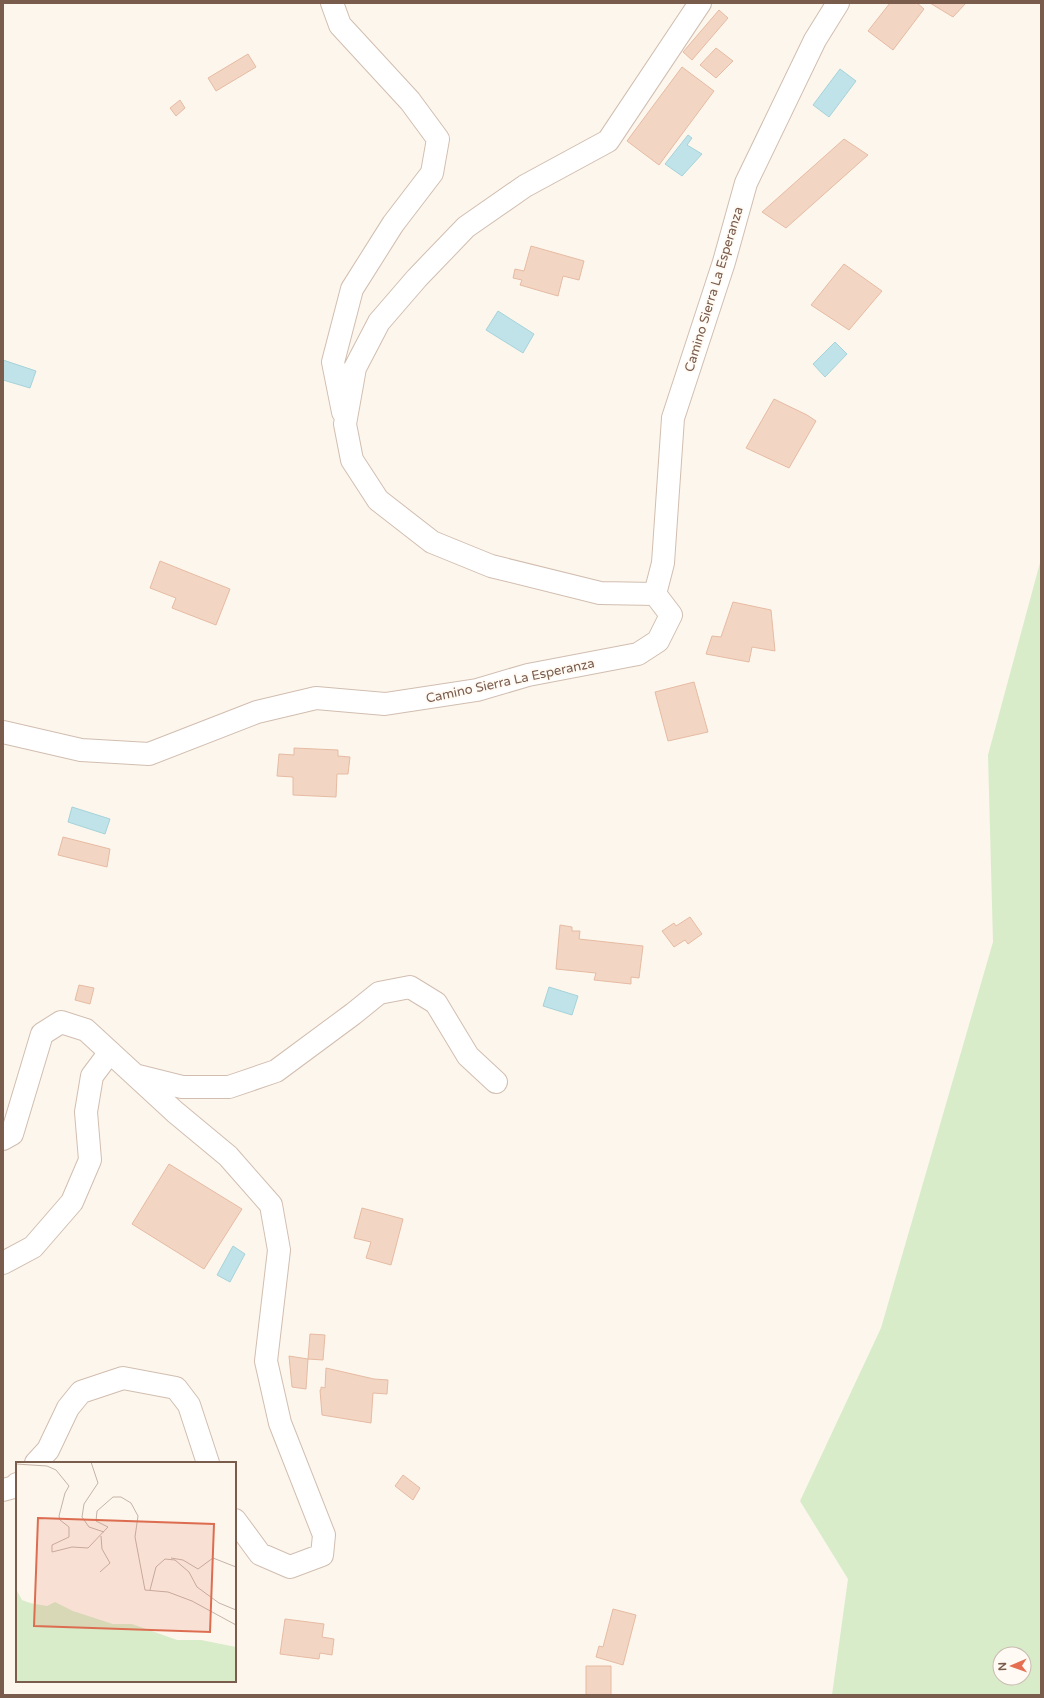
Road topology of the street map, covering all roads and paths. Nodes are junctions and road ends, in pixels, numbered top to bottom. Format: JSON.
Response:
{"nodes":[{"id":1,"x":332,"y":3,"type":"edge"},
{"id":2,"x":700,"y":3,"type":"edge"},
{"id":3,"x":838,"y":3,"type":"edge"},
{"id":4,"x":345,"y":424,"type":"junction"},
{"id":5,"x":655,"y":594,"type":"junction"},
{"id":6,"x":3,"y":732,"type":"edge"},
{"id":7,"x":110,"y":1052,"type":"junction"},
{"id":8,"x":135,"y":1076,"type":"junction"},
{"id":9,"x":496,"y":1082,"type":"dead end"},
{"id":10,"x":3,"y":1139,"type":"edge"},
{"id":11,"x":3,"y":1262,"type":"edge"},
{"id":12,"x":37,"y":1462,"type":"edge"},
{"id":13,"x":208,"y":1462,"type":"edge"},
{"id":14,"x":16,"y":1485,"type":"edge"},
{"id":15,"x":3,"y":1490,"type":"edge"},
{"id":16,"x":236,"y":1521,"type":"edge"}],
"edges":[{"from":1,"to":4,"type":"street"},
{"from":2,"to":4,"type":"street"},
{"from":3,"to":5,"type":"street","name":"Camino Sierra La Esperanza"},
{"from":4,"to":5,"type":"street"},
{"from":5,"to":6,"type":"street","name":"Camino Sierra La Esperanza"},
{"from":7,"to":8,"type":"street"},
{"from":7,"to":10,"type":"street"},
{"from":7,"to":11,"type":"street"},
{"from":8,"to":9,"type":"street"},
{"from":8,"to":16,"type":"street"},
{"from":12,"to":13,"type":"street"},
{"from":14,"to":15,"type":"street"}]}
